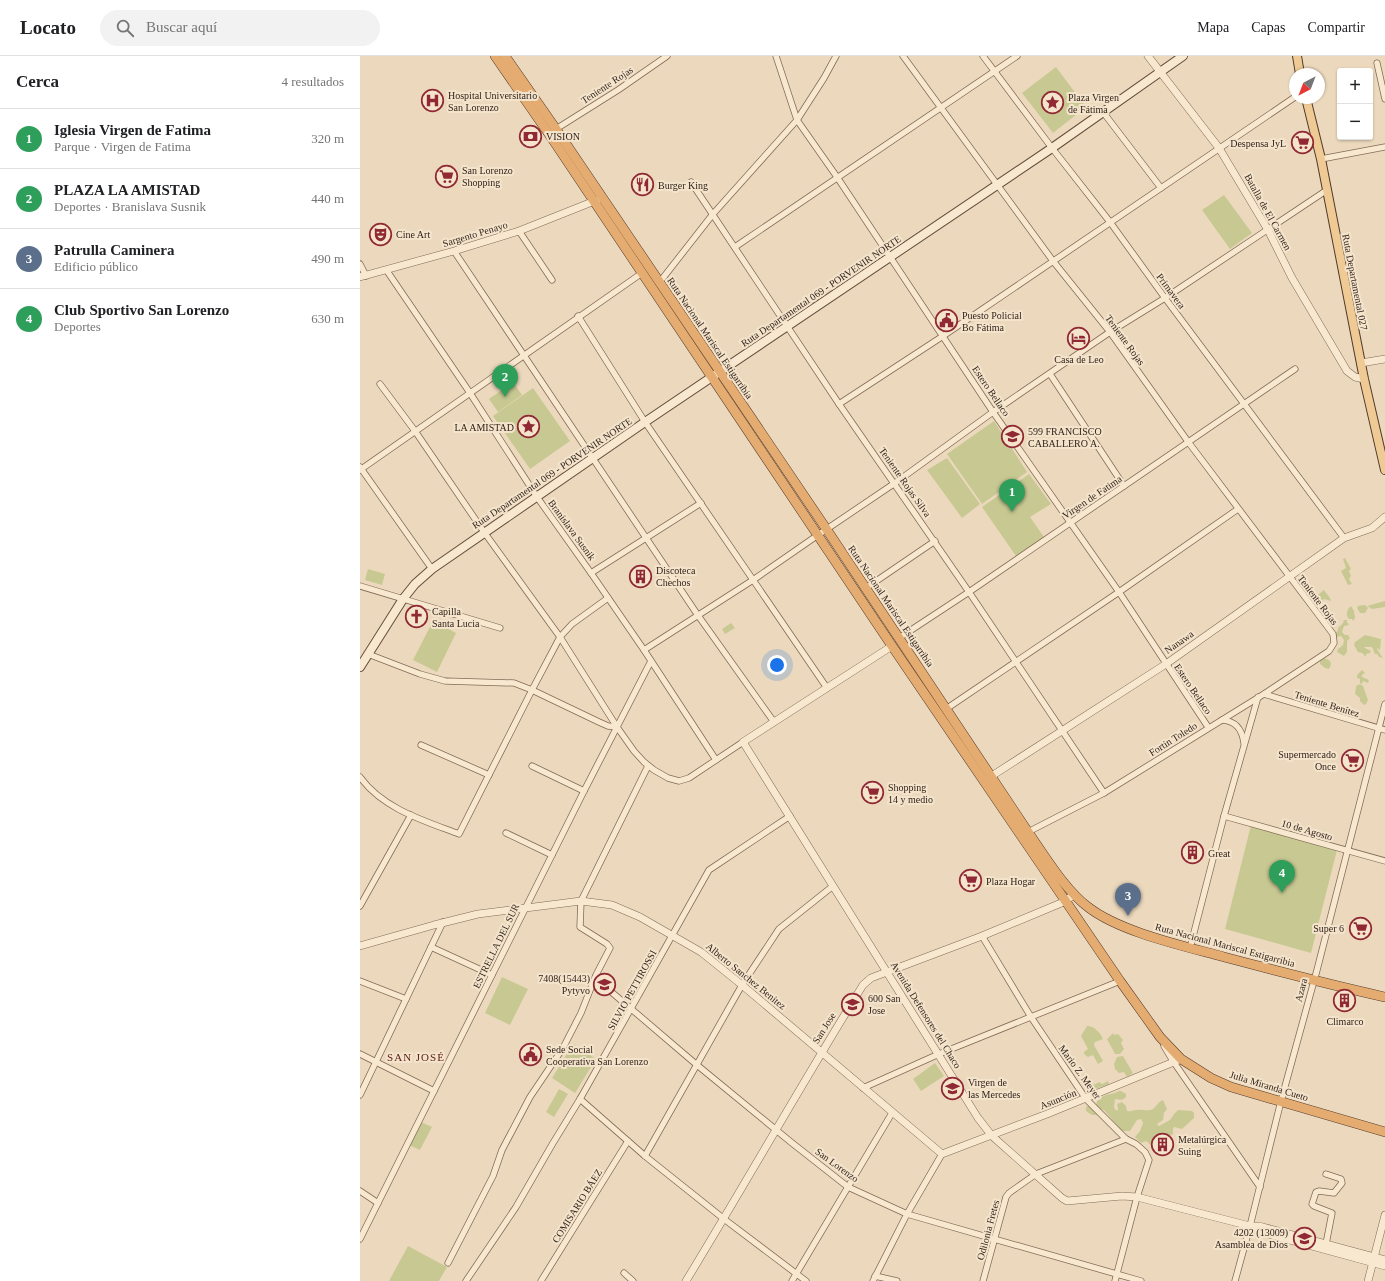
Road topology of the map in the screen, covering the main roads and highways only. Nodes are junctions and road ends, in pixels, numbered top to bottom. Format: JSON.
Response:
{"nodes":[{"id":1,"x":495,"y":56,"type":"edge"},
{"id":2,"x":505,"y":56,"type":"edge"},
{"id":3,"x":1183,"y":56,"type":"edge"},
{"id":4,"x":1297,"y":56,"type":"edge"},
{"id":5,"x":1299,"y":68,"type":"edge"},
{"id":6,"x":1307,"y":104,"type":"edge"},
{"id":7,"x":598,"y":199,"type":"junction"},
{"id":8,"x":716,"y":375,"type":"junction"},
{"id":9,"x":1385,"y":470,"type":"edge"},
{"id":10,"x":360,"y":668,"type":"edge"},
{"id":11,"x":987,"y":779,"type":"junction"},
{"id":12,"x":1066,"y":900,"type":"joint"},
{"id":13,"x":1092,"y":910,"type":"junction"},
{"id":14,"x":1082,"y":924,"type":"junction"},
{"id":15,"x":1385,"y":997,"type":"edge"},
{"id":16,"x":1385,"y":1132,"type":"edge"}],
"edges":[{"from":1,"to":7,"type":"highway","name":"Ruta Nacional Mariscal Estigarribia"},
{"from":2,"to":7,"type":"highway","name":"Ruta Nacional Mariscal Estigarribia"},
{"from":3,"to":8,"type":"main road","name":"Ruta Departamental 069 - PORVENIR NORTE"},
{"from":4,"to":5,"type":"main road"},
{"from":6,"to":9,"type":"main road","name":"Ruta Departamental 027"},
{"from":7,"to":8,"type":"highway","name":"Ruta Nacional Mariscal Estigarribia"},
{"from":7,"to":8,"type":"highway","name":"Ruta Nacional Mariscal Estigarribia"},
{"from":8,"to":10,"type":"main road","name":"Ruta Departamental 069 - PORVENIR NORTE"},
{"from":8,"to":11,"type":"highway","name":"Ruta Nacional Mariscal Estigarribia"},
{"from":8,"to":11,"type":"highway","name":"Ruta Nacional Mariscal Estigarribia"},
{"from":11,"to":12,"type":"highway","name":"Ruta Nacional Mariscal Estigarribia"},
{"from":11,"to":13,"type":"highway","name":"Ruta Nacional Mariscal Estigarribia"},
{"from":12,"to":14,"type":"highway","name":"Julia Miranda Cueto"},
{"from":13,"to":14,"type":"highway"},
{"from":13,"to":15,"type":"highway","name":"Ruta Nacional Mariscal Estigarribia"},
{"from":14,"to":16,"type":"highway","name":"Julia Miranda Cueto"}]}
